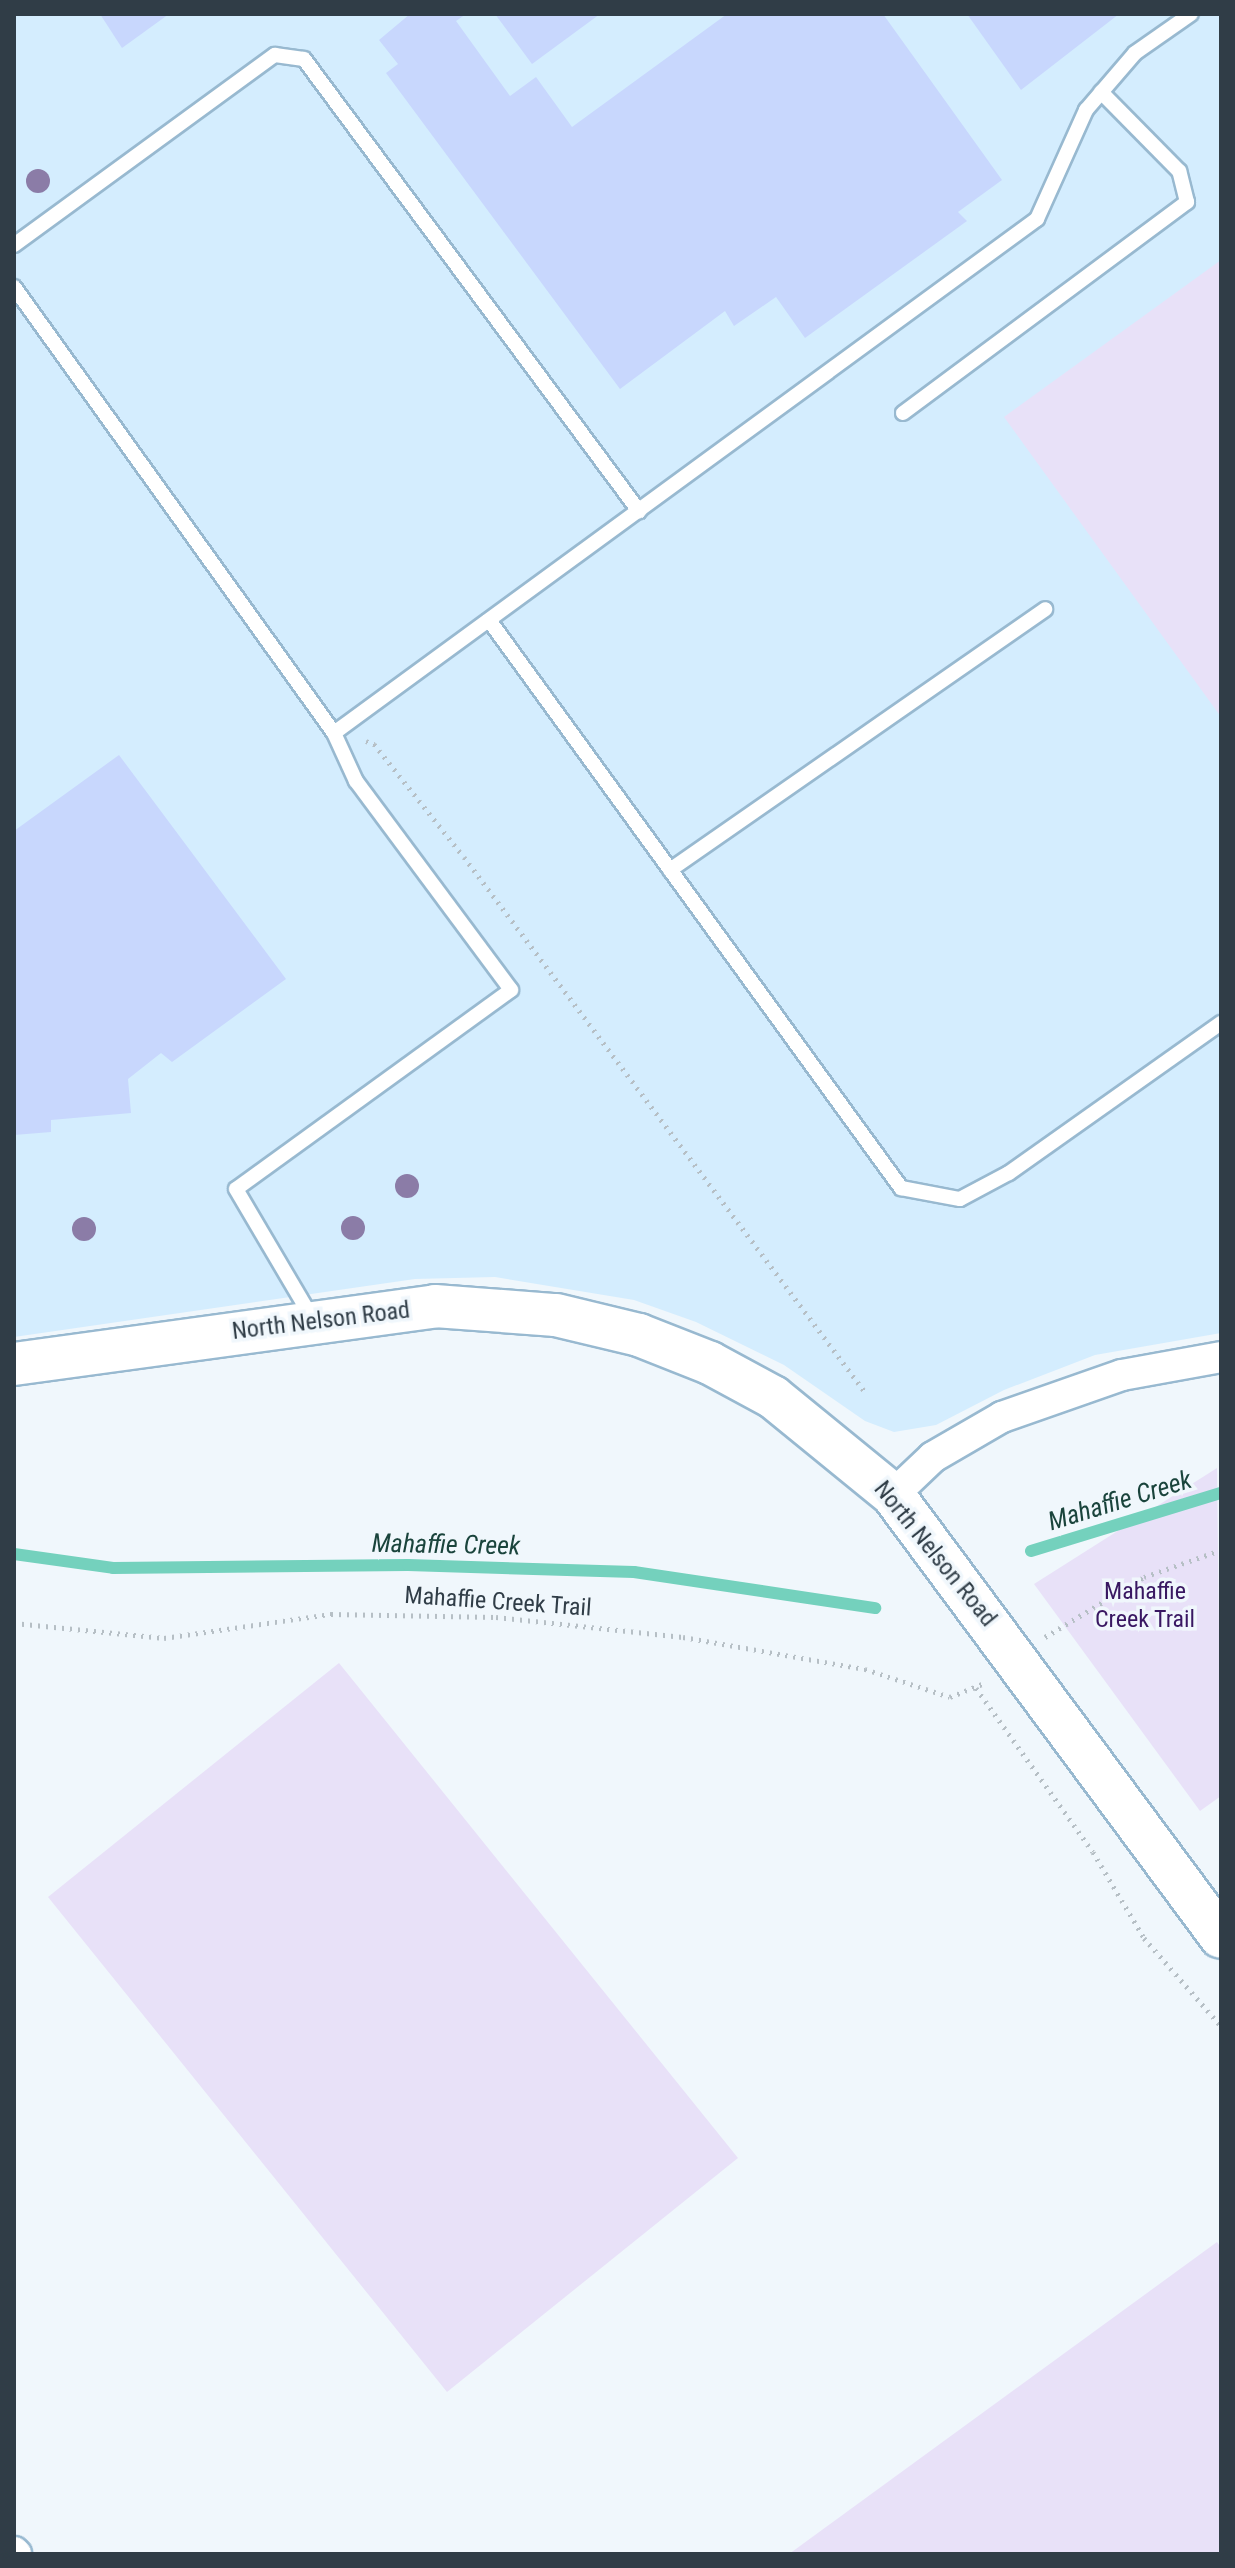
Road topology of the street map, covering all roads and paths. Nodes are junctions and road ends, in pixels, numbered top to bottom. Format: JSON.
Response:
{"nodes":[{"id":1,"x":1191,"y":14,"type":"edge"},
{"id":2,"x":1101,"y":92,"type":"junction"},
{"id":3,"x":14,"y":245,"type":"edge"},
{"id":4,"x":14,"y":287,"type":"edge"},
{"id":5,"x":903,"y":413,"type":"dead end"},
{"id":6,"x":639,"y":511,"type":"junction"},
{"id":7,"x":1045,"y":609,"type":"dead end"},
{"id":8,"x":489,"y":620,"type":"junction"},
{"id":9,"x":334,"y":733,"type":"junction"},
{"id":10,"x":670,"y":870,"type":"junction"},
{"id":11,"x":1221,"y":1023,"type":"edge"},
{"id":12,"x":314,"y":1320,"type":"junction"},
{"id":13,"x":1221,"y":1357,"type":"edge"},
{"id":14,"x":14,"y":1364,"type":"edge"},
{"id":15,"x":865,"y":1392,"type":"dead end"},
{"id":16,"x":893,"y":1495,"type":"junction"},
{"id":17,"x":1221,"y":1550,"type":"edge"},
{"id":18,"x":14,"y":1623,"type":"edge"},
{"id":19,"x":1018,"y":1658,"type":"junction"},
{"id":20,"x":976,"y":1688,"type":"junction"},
{"id":21,"x":1221,"y":1937,"type":"edge"},
{"id":22,"x":1221,"y":2026,"type":"edge"}],
"edges":[{"from":1,"to":2,"type":"lane"},
{"from":2,"to":5,"type":"lane"},
{"from":2,"to":6,"type":"lane"},
{"from":3,"to":6,"type":"lane"},
{"from":4,"to":9,"type":"lane"},
{"from":6,"to":8,"type":"lane"},
{"from":7,"to":10,"type":"lane"},
{"from":8,"to":9,"type":"lane"},
{"from":8,"to":10,"type":"lane"},
{"from":9,"to":12,"type":"lane"},
{"from":9,"to":15,"type":"path"},
{"from":10,"to":11,"type":"lane"},
{"from":12,"to":14,"type":"street","name":"North Nelson Road"},
{"from":12,"to":16,"type":"street","name":"North Nelson Road"},
{"from":13,"to":16,"type":"street"},
{"from":16,"to":19,"type":"street","name":"North Nelson Road"},
{"from":17,"to":19,"type":"path","name":"Mahaffie Creek Trail"},
{"from":18,"to":20,"type":"path","name":"Mahaffie Creek Trail"},
{"from":19,"to":20,"type":"path","name":"Mahaffie Creek Trail"},
{"from":19,"to":21,"type":"street","name":"North Nelson Road"},
{"from":20,"to":22,"type":"path"}]}
